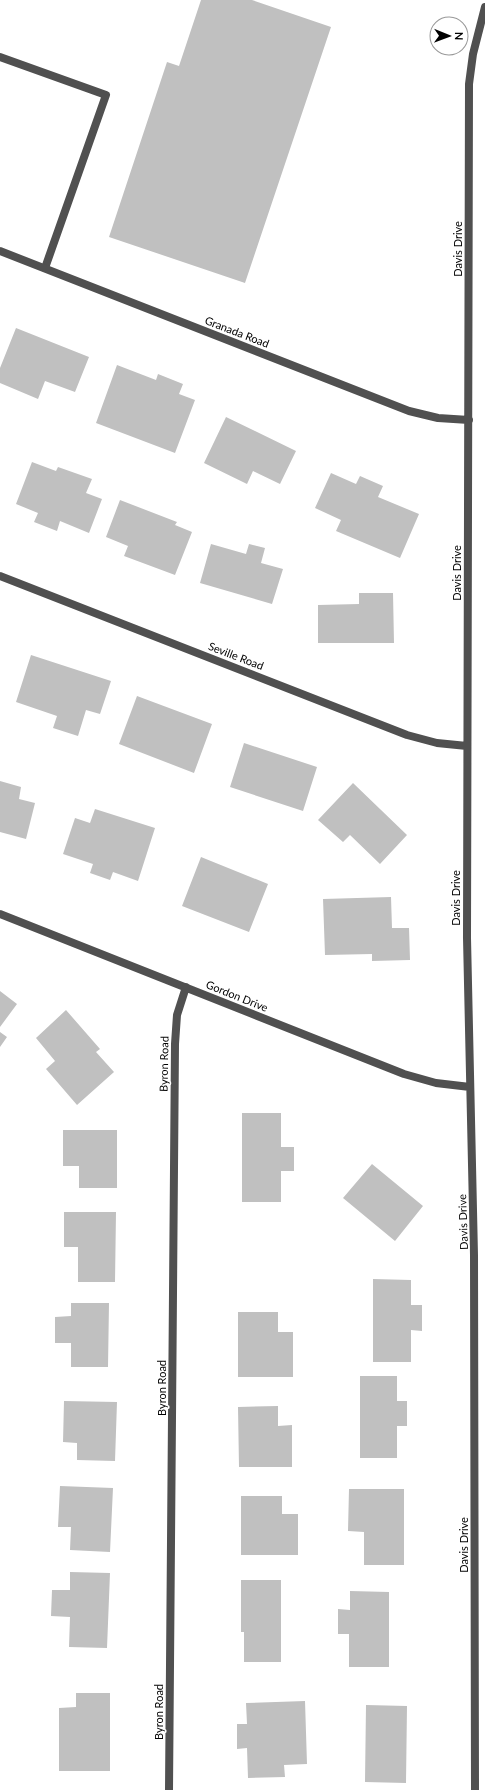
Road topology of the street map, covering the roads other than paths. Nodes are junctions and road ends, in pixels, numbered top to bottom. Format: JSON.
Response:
{"nodes":[{"id":1,"x":485,"y":7,"type":"edge"},
{"id":2,"x":0,"y":57,"type":"edge"},
{"id":3,"x":0,"y":251,"type":"edge"},
{"id":4,"x":45,"y":268,"type":"junction"},
{"id":5,"x":469,"y":420,"type":"junction"},
{"id":6,"x":0,"y":576,"type":"edge"},
{"id":7,"x":467,"y":746,"type":"junction"},
{"id":8,"x":0,"y":914,"type":"edge"},
{"id":9,"x":186,"y":988,"type":"junction"},
{"id":10,"x":470,"y":1087,"type":"junction"},
{"id":11,"x":169,"y":1790,"type":"edge"},
{"id":12,"x":475,"y":1790,"type":"edge"}],
"edges":[{"from":1,"to":5,"type":"street","name":"Davis Drive"},
{"from":2,"to":4,"type":"street"},
{"from":3,"to":4,"type":"street","name":"Granada Road"},
{"from":4,"to":5,"type":"street","name":"Granada Road"},
{"from":5,"to":7,"type":"street","name":"Davis Drive"},
{"from":6,"to":7,"type":"street","name":"Seville Road"},
{"from":7,"to":10,"type":"street","name":"Davis Drive"},
{"from":8,"to":9,"type":"street","name":"Gordon Drive"},
{"from":9,"to":10,"type":"street","name":"Gordon Drive"},
{"from":9,"to":11,"type":"street","name":"Byron Road"},
{"from":10,"to":12,"type":"street","name":"Davis Drive"}]}
